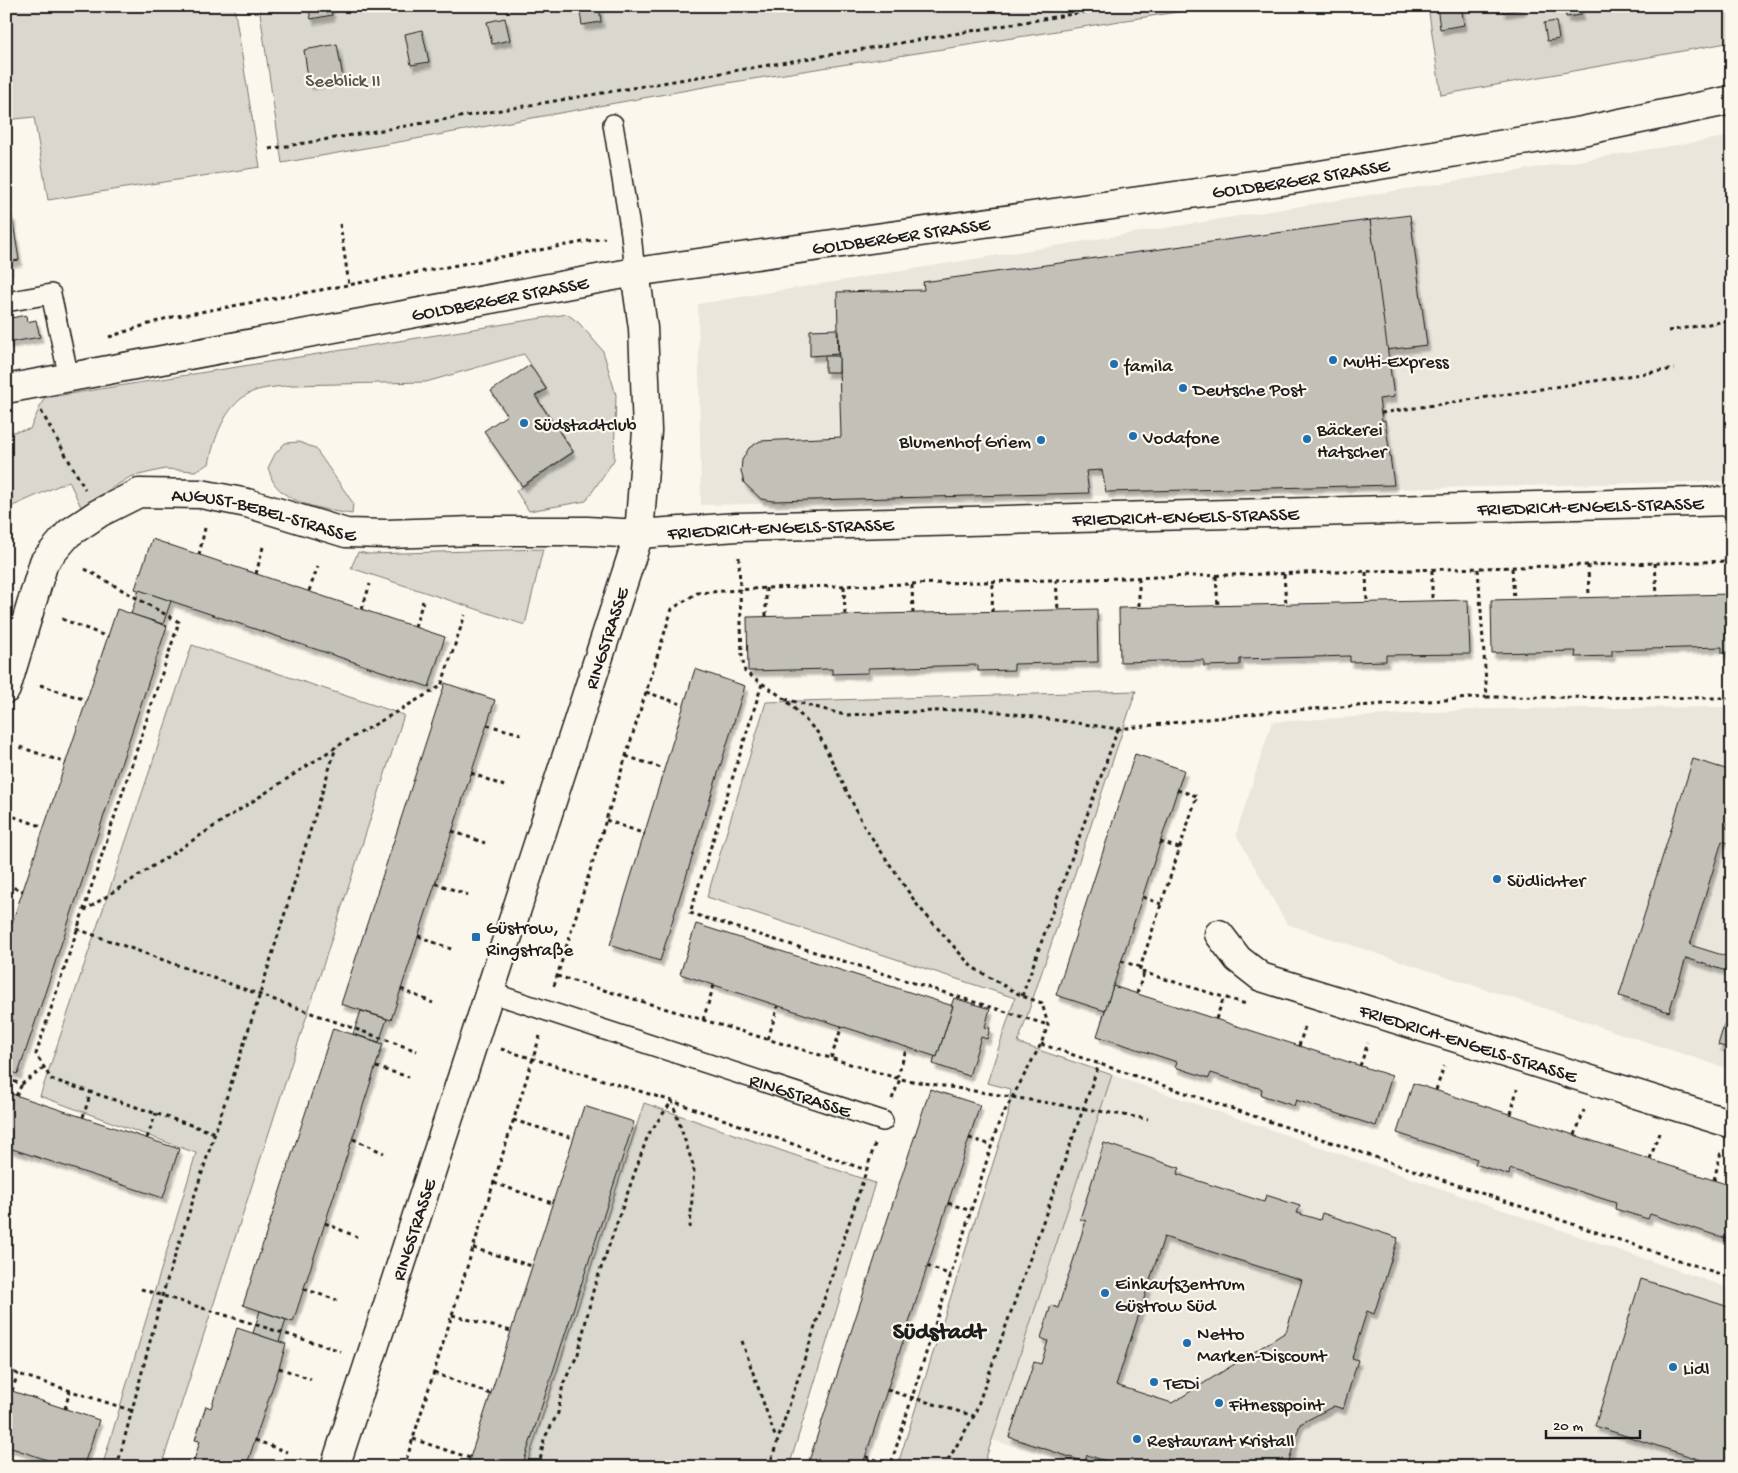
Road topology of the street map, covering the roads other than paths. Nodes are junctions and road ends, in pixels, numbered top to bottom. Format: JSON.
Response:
{"nodes":[{"id":1,"x":1732,"y":100,"type":"edge"},
{"id":2,"x":613,"y":124,"type":"dead end"},
{"id":3,"x":635,"y":272,"type":"junction"},
{"id":4,"x":6,"y":302,"type":"edge"},
{"id":5,"x":69,"y":378,"type":"junction"},
{"id":6,"x":16,"y":387,"type":"edge"},
{"id":7,"x":1732,"y":501,"type":"edge"},
{"id":8,"x":639,"y":534,"type":"junction"},
{"id":9,"x":6,"y":689,"type":"edge"},
{"id":10,"x":1219,"y":934,"type":"dead end"},
{"id":11,"x":489,"y":992,"type":"junction"},
{"id":12,"x":883,"y":1121,"type":"road end"},
{"id":13,"x":1732,"y":1124,"type":"edge"},
{"id":14,"x":335,"y":1467,"type":"edge"}],
"edges":[{"from":1,"to":3,"type":"street","name":"GOLDBERGER STRASSE"},
{"from":2,"to":3,"type":"lane"},
{"from":3,"to":5,"type":"street","name":"GOLDBERGER STRASSE"},
{"from":3,"to":8,"type":"street","name":"RINGSTRASSE"},
{"from":4,"to":5,"type":"lane"},
{"from":5,"to":6,"type":"street","name":"GOLDBERGER STRASSE"},
{"from":7,"to":8,"type":"street","name":"FRIEDRICH-ENGELS-STRASSE"},
{"from":8,"to":9,"type":"street","name":"AUGUST-BEBEL-STRASSE"},
{"from":8,"to":11,"type":"street","name":"RINGSTRASSE"},
{"from":10,"to":13,"type":"street","name":"FRIEDRICH-ENGELS-STRASSE"},
{"from":11,"to":12,"type":"lane","name":"RINGSTRASSE"},
{"from":11,"to":14,"type":"street","name":"RINGSTRASSE"}]}
